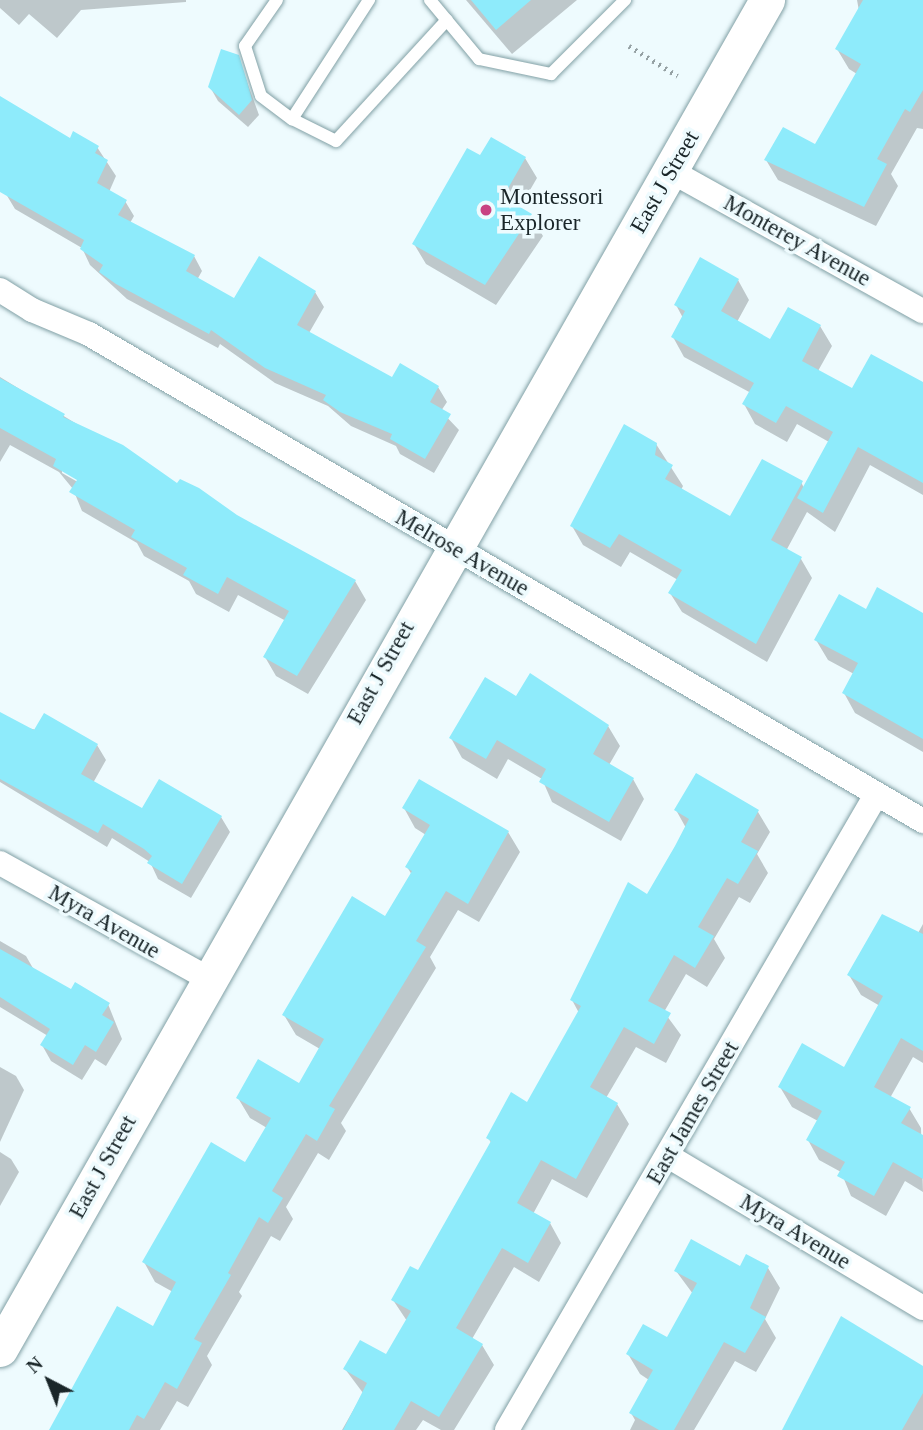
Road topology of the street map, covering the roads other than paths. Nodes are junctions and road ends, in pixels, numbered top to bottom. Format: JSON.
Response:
{"nodes":[{"id":1,"x":277,"y":0,"type":"edge"},
{"id":2,"x":369,"y":0,"type":"edge"},
{"id":3,"x":430,"y":0,"type":"edge"},
{"id":4,"x":625,"y":0,"type":"edge"},
{"id":5,"x":768,"y":0,"type":"edge"},
{"id":6,"x":447,"y":20,"type":"junction"},
{"id":7,"x":292,"y":118,"type":"junction"},
{"id":8,"x":671,"y":171,"type":"junction"},
{"id":9,"x":0,"y":290,"type":"edge"},
{"id":10,"x":923,"y":312,"type":"edge"},
{"id":11,"x":452,"y":547,"type":"junction"},
{"id":12,"x":876,"y":794,"type":"junction"},
{"id":13,"x":923,"y":821,"type":"edge"},
{"id":14,"x":0,"y":863,"type":"edge"},
{"id":15,"x":209,"y":979,"type":"junction"},
{"id":16,"x":668,"y":1156,"type":"junction"},
{"id":17,"x":923,"y":1308,"type":"edge"},
{"id":18,"x":0,"y":1349,"type":"edge"},
{"id":19,"x":507,"y":1430,"type":"edge"}],
"edges":[{"from":1,"to":7,"type":"lane"},
{"from":2,"to":7,"type":"lane"},
{"from":3,"to":6,"type":"lane"},
{"from":4,"to":6,"type":"lane"},
{"from":5,"to":8,"type":"street","name":"East J Street"},
{"from":6,"to":7,"type":"lane"},
{"from":8,"to":10,"type":"street","name":"Monterey Avenue"},
{"from":8,"to":11,"type":"street","name":"East J Street"},
{"from":9,"to":11,"type":"street","name":"Melrose Avenue"},
{"from":11,"to":12,"type":"street","name":"Melrose Avenue"},
{"from":11,"to":15,"type":"street","name":"East J Street"},
{"from":12,"to":13,"type":"street","name":"Melrose Avenue"},
{"from":12,"to":16,"type":"street","name":"East James Street"},
{"from":14,"to":15,"type":"street","name":"Myra Avenue"},
{"from":15,"to":18,"type":"street","name":"East J Street"},
{"from":16,"to":17,"type":"street","name":"Myra Avenue"},
{"from":16,"to":19,"type":"street","name":"East James Street"}]}
